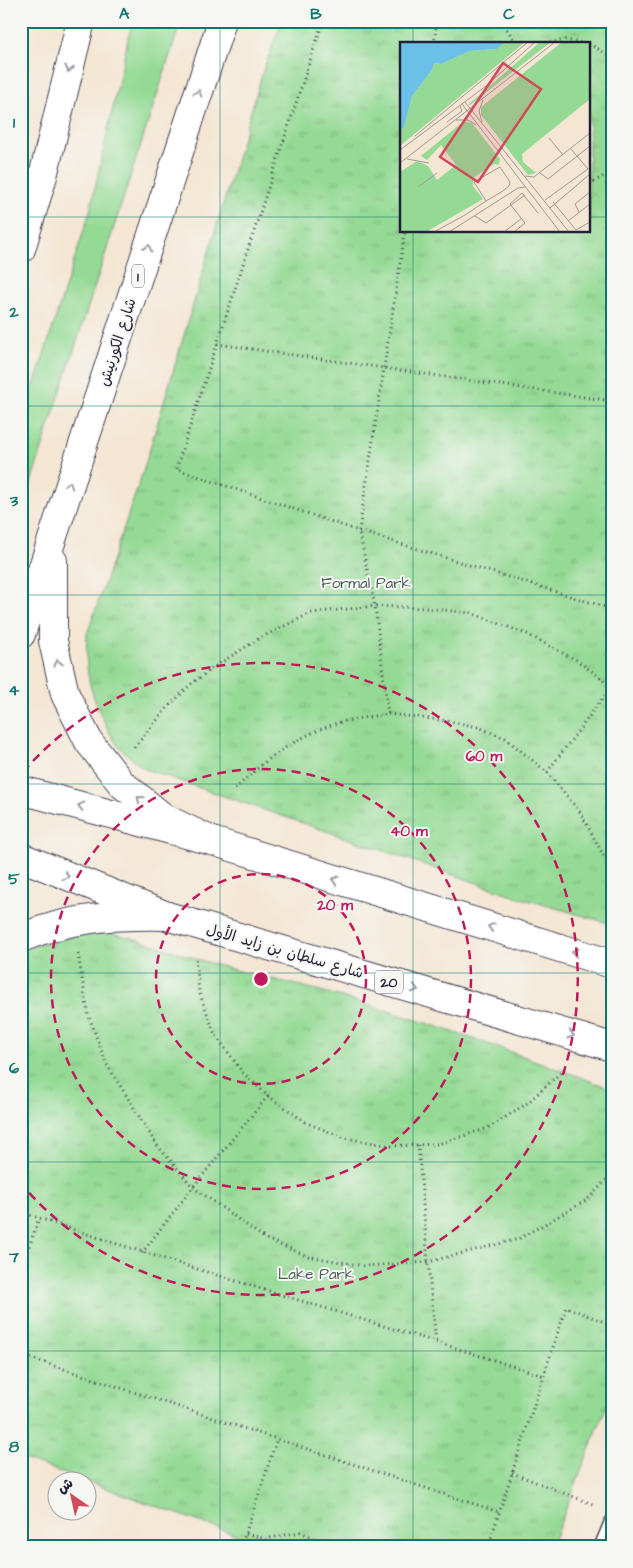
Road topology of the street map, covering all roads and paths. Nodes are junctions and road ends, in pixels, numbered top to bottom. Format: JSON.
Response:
{"nodes":[{"id":1,"x":81,"y":21,"type":"edge"},
{"id":2,"x":222,"y":21,"type":"edge"},
{"id":3,"x":323,"y":21,"type":"edge"},
{"id":4,"x":437,"y":21,"type":"edge"},
{"id":5,"x":501,"y":21,"type":"edge"},
{"id":6,"x":434,"y":42,"type":"edge"},
{"id":7,"x":516,"y":42,"type":"edge"},
{"id":8,"x":552,"y":42,"type":"edge"},
{"id":9,"x":577,"y":42,"type":"edge"},
{"id":10,"x":590,"y":45,"type":"edge"},
{"id":11,"x":612,"y":58,"type":"edge"},
{"id":12,"x":612,"y":169,"type":"edge"},
{"id":13,"x":590,"y":183,"type":"edge"},
{"id":14,"x":406,"y":232,"type":"edge"},
{"id":15,"x":21,"y":249,"type":"edge"},
{"id":16,"x":217,"y":344,"type":"junction"},
{"id":17,"x":385,"y":368,"type":"junction"},
{"id":18,"x":612,"y":401,"type":"edge"},
{"id":19,"x":54,"y":531,"type":"junction"},
{"id":20,"x":359,"y":531,"type":"junction"},
{"id":21,"x":375,"y":606,"type":"junction"},
{"id":22,"x":612,"y":609,"type":"edge"},
{"id":23,"x":21,"y":634,"type":"edge"},
{"id":24,"x":611,"y":688,"type":"edge"},
{"id":25,"x":388,"y":714,"type":"junction"},
{"id":26,"x":132,"y":749,"type":"dead end"},
{"id":27,"x":547,"y":772,"type":"junction"},
{"id":28,"x":235,"y":789,"type":"dead end"},
{"id":29,"x":21,"y":790,"type":"edge"},
{"id":30,"x":212,"y":841,"type":"junction"},
{"id":31,"x":21,"y":857,"type":"edge"},
{"id":32,"x":612,"y":884,"type":"edge"},
{"id":33,"x":167,"y":916,"type":"junction"},
{"id":34,"x":21,"y":938,"type":"edge"},
{"id":35,"x":78,"y":948,"type":"dead end"},
{"id":36,"x":196,"y":955,"type":"dead end"},
{"id":37,"x":612,"y":964,"type":"edge"},
{"id":38,"x":612,"y":1048,"type":"edge"},
{"id":39,"x":572,"y":1063,"type":"dead end"},
{"id":40,"x":268,"y":1096,"type":"junction"},
{"id":41,"x":418,"y":1145,"type":"junction"},
{"id":42,"x":612,"y":1174,"type":"edge"},
{"id":43,"x":193,"y":1187,"type":"junction"},
{"id":44,"x":21,"y":1212,"type":"edge"},
{"id":45,"x":39,"y":1218,"type":"junction"},
{"id":46,"x":142,"y":1253,"type":"junction"},
{"id":47,"x":428,"y":1262,"type":"junction"},
{"id":48,"x":21,"y":1270,"type":"edge"},
{"id":49,"x":612,"y":1325,"type":"edge"},
{"id":50,"x":436,"y":1342,"type":"junction"},
{"id":51,"x":21,"y":1355,"type":"edge"},
{"id":52,"x":544,"y":1376,"type":"junction"},
{"id":53,"x":277,"y":1439,"type":"junction"},
{"id":54,"x":512,"y":1473,"type":"junction"},
{"id":55,"x":603,"y":1508,"type":"dead end"},
{"id":56,"x":499,"y":1512,"type":"junction"},
{"id":57,"x":612,"y":1523,"type":"edge"},
{"id":58,"x":246,"y":1534,"type":"junction"},
{"id":59,"x":241,"y":1547,"type":"edge"},
{"id":60,"x":337,"y":1547,"type":"edge"},
{"id":61,"x":488,"y":1547,"type":"edge"},
{"id":62,"x":602,"y":1547,"type":"edge"}],
"edges":[{"from":1,"to":15,"type":"main road","one_way":true},
{"from":19,"to":2,"type":"main road","name":"شارع الكورنيش","number":"1","one_way":true},
{"from":3,"to":16,"type":"path"},
{"from":4,"to":6,"type":"path"},
{"from":5,"to":7,"type":"path"},
{"from":8,"to":9,"type":"path"},
{"from":10,"to":11,"type":"path"},
{"from":12,"to":13,"type":"path"},
{"from":14,"to":17,"type":"path"},
{"from":16,"to":17,"type":"path"},
{"from":16,"to":20,"type":"path"},
{"from":17,"to":18,"type":"path"},
{"from":17,"to":20,"type":"path"},
{"from":19,"to":23,"type":"main road","name":"شارع الكورنيش","number":"1"},
{"from":30,"to":19,"type":"main road","one_way":true},
{"from":20,"to":21,"type":"path"},
{"from":20,"to":22,"type":"path"},
{"from":21,"to":24,"type":"path"},
{"from":21,"to":25,"type":"path"},
{"from":21,"to":26,"type":"path"},
{"from":24,"to":27,"type":"path"},
{"from":25,"to":27,"type":"path"},
{"from":25,"to":28,"type":"path"},
{"from":27,"to":32,"type":"path"},
{"from":30,"to":29,"type":"main road","one_way":true},
{"from":37,"to":30,"type":"main road","one_way":true},
{"from":31,"to":33,"type":"main road","name":"شارع سلطان بن زايد الأول","number":"20","one_way":true},
{"from":33,"to":34,"type":"main road"},
{"from":33,"to":38,"type":"main road","name":"شارع سلطان بن زايد الأول","number":"20","one_way":true},
{"from":35,"to":43,"type":"path"},
{"from":36,"to":40,"type":"path"},
{"from":39,"to":41,"type":"path"},
{"from":40,"to":41,"type":"path"},
{"from":40,"to":43,"type":"path"},
{"from":41,"to":47,"type":"path"},
{"from":42,"to":47,"type":"path"},
{"from":43,"to":46,"type":"path"},
{"from":43,"to":47,"type":"path"},
{"from":44,"to":45,"type":"path"},
{"from":45,"to":46,"type":"path"},
{"from":45,"to":48,"type":"path"},
{"from":46,"to":50,"type":"path"},
{"from":47,"to":50,"type":"path"},
{"from":49,"to":52,"type":"path"},
{"from":50,"to":52,"type":"path"},
{"from":51,"to":53,"type":"path"},
{"from":52,"to":54,"type":"path"},
{"from":53,"to":56,"type":"path"},
{"from":53,"to":58,"type":"path"},
{"from":54,"to":55,"type":"path"},
{"from":54,"to":56,"type":"path"},
{"from":56,"to":61,"type":"path"},
{"from":57,"to":62,"type":"lane"},
{"from":58,"to":59,"type":"path"},
{"from":58,"to":60,"type":"path"}]}
